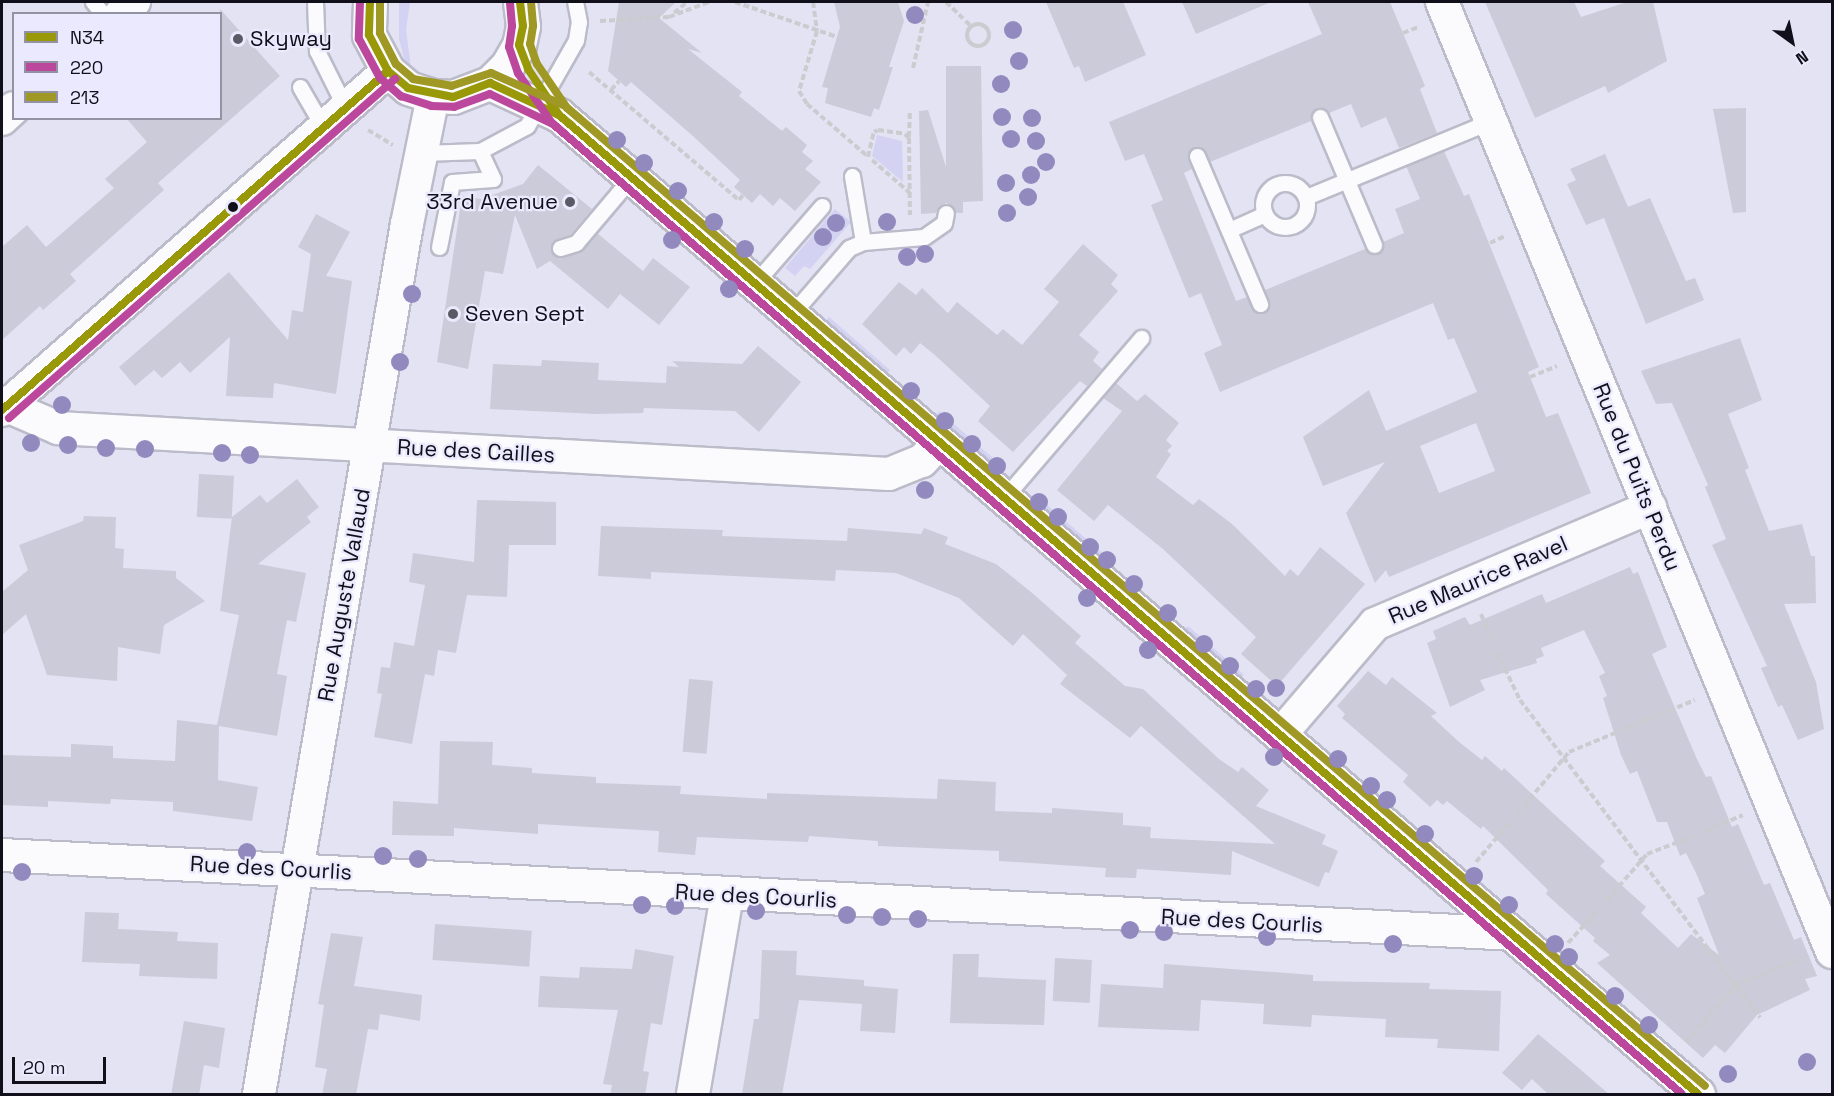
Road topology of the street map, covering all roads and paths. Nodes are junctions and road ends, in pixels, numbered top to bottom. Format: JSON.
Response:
{"nodes":[{"id":1,"x":315,"y":2,"type":"edge"},
{"id":2,"x":370,"y":2,"type":"edge"},
{"id":3,"x":520,"y":2,"type":"edge"},
{"id":4,"x":575,"y":2,"type":"edge"},
{"id":5,"x":687,"y":2,"type":"edge"},
{"id":6,"x":709,"y":2,"type":"edge"},
{"id":7,"x":735,"y":2,"type":"edge"},
{"id":8,"x":813,"y":2,"type":"edge"},
{"id":9,"x":928,"y":2,"type":"edge"},
{"id":10,"x":946,"y":2,"type":"edge"},
{"id":11,"x":1433,"y":13,"type":"edge"},
{"id":12,"x":669,"y":17,"type":"junction"},
{"id":13,"x":597,"y":21,"type":"dead end"},
{"id":14,"x":972,"y":27,"type":"junction"},
{"id":15,"x":817,"y":31,"type":"junction"},
{"id":16,"x":1403,"y":33,"type":"dead end"},
{"id":17,"x":837,"y":38,"type":"dead end"},
{"id":18,"x":519,"y":45,"type":"junction"},
{"id":19,"x":913,"y":68,"type":"dead end"},
{"id":20,"x":388,"y":71,"type":"junction"},
{"id":21,"x":589,"y":72,"type":"dead end"},
{"id":22,"x":619,"y":81,"type":"dead end"},
{"id":23,"x":490,"y":83,"type":"junction"},
{"id":24,"x":300,"y":87,"type":"dead end"},
{"id":25,"x":610,"y":90,"type":"junction"},
{"id":26,"x":433,"y":96,"type":"junction"},
{"id":27,"x":548,"y":104,"type":"junction"},
{"id":28,"x":910,"y":111,"type":"dead end"},
{"id":29,"x":334,"y":116,"type":"junction"},
{"id":30,"x":1320,"y":117,"type":"dead end"},
{"id":31,"x":1491,"y":121,"type":"junction"},
{"id":32,"x":677,"y":138,"type":"dead end"},
{"id":33,"x":909,"y":138,"type":"junction"},
{"id":34,"x":672,"y":144,"type":"junction"},
{"id":35,"x":480,"y":151,"type":"junction"},
{"id":36,"x":422,"y":153,"type":"junction"},
{"id":37,"x":1197,"y":156,"type":"dead end"},
{"id":38,"x":868,"y":157,"type":"junction"},
{"id":39,"x":852,"y":176,"type":"dead end"},
{"id":40,"x":632,"y":178,"type":"junction"},
{"id":41,"x":1347,"y":179,"type":"junction"},
{"id":42,"x":910,"y":193,"type":"junction"},
{"id":43,"x":743,"y":195,"type":"dead end"},
{"id":44,"x":1306,"y":197,"type":"junction"},
{"id":45,"x":822,"y":206,"type":"dead end"},
{"id":46,"x":946,"y":213,"type":"dead end"},
{"id":47,"x":1265,"y":214,"type":"junction"},
{"id":48,"x":910,"y":216,"type":"dead end"},
{"id":49,"x":1230,"y":230,"type":"junction"},
{"id":50,"x":1511,"y":234,"type":"dead end"},
{"id":51,"x":863,"y":243,"type":"junction"},
{"id":52,"x":1490,"y":243,"type":"dead end"},
{"id":53,"x":1374,"y":245,"type":"dead end"},
{"id":54,"x":439,"y":247,"type":"dead end"},
{"id":55,"x":560,"y":248,"type":"dead end"},
{"id":56,"x":754,"y":283,"type":"junction"},
{"id":57,"x":1260,"y":304,"type":"dead end"},
{"id":58,"x":791,"y":315,"type":"junction"},
{"id":59,"x":1141,"y":338,"type":"dead end"},
{"id":60,"x":1567,"y":362,"type":"dead end"},
{"id":61,"x":1530,"y":377,"type":"dead end"},
{"id":62,"x":4,"y":408,"type":"edge"},
{"id":63,"x":940,"y":442,"type":"junction"},
{"id":64,"x":369,"y":445,"type":"junction"},
{"id":65,"x":1004,"y":498,"type":"junction"},
{"id":66,"x":1650,"y":507,"type":"junction"},
{"id":67,"x":1497,"y":652,"type":"dead end"},
{"id":68,"x":1704,"y":696,"type":"dead end"},
{"id":69,"x":1280,"y":735,"type":"junction"},
{"id":70,"x":1563,"y":758,"type":"junction"},
{"id":71,"x":1752,"y":812,"type":"dead end"},
{"id":72,"x":1518,"y":813,"type":"dead end"},
{"id":73,"x":1510,"y":822,"type":"dead end"},
{"id":74,"x":1706,"y":831,"type":"dead end"},
{"id":75,"x":1694,"y":836,"type":"dead end"},
{"id":76,"x":2,"y":855,"type":"edge"},
{"id":77,"x":1640,"y":859,"type":"junction"},
{"id":78,"x":1472,"y":866,"type":"dead end"},
{"id":79,"x":297,"y":868,"type":"junction"},
{"id":80,"x":727,"y":895,"type":"junction"},
{"id":81,"x":1607,"y":900,"type":"dead end"},
{"id":82,"x":1596,"y":912,"type":"dead end"},
{"id":83,"x":1512,"y":934,"type":"junction"},
{"id":84,"x":1565,"y":946,"type":"dead end"},
{"id":85,"x":1823,"y":953,"type":"edge"},
{"id":86,"x":1736,"y":985,"type":"junction"},
{"id":87,"x":1760,"y":1017,"type":"dead end"},
{"id":88,"x":1680,"y":1049,"type":"dead end"},
{"id":89,"x":259,"y":1095,"type":"edge"},
{"id":90,"x":693,"y":1095,"type":"edge"},
{"id":91,"x":1698,"y":1095,"type":"edge"}],
"edges":[{"from":1,"to":29,"type":"lane"},
{"from":2,"to":20,"type":"main road"},
{"from":3,"to":18,"type":"main road"},
{"from":4,"to":27,"type":"lane"},
{"from":5,"to":12,"type":"path"},
{"from":6,"to":12,"type":"path"},
{"from":7,"to":15,"type":"path"},
{"from":8,"to":15,"type":"path"},
{"from":9,"to":19,"type":"path"},
{"from":10,"to":14,"type":"path"},
{"from":11,"to":16,"type":"path"},
{"from":11,"to":31,"type":"street","name":"Rue du Puits Perdu"},
{"from":12,"to":13,"type":"path"},
{"from":14,"to":14,"type":"path"},
{"from":15,"to":17,"type":"path"},
{"from":15,"to":38,"type":"path"},
{"from":18,"to":23,"type":"main road"},
{"from":18,"to":27,"type":"main road"},
{"from":20,"to":26,"type":"main road"},
{"from":20,"to":29,"type":"street"},
{"from":21,"to":25,"type":"path"},
{"from":22,"to":25,"type":"path"},
{"from":23,"to":26,"type":"main road"},
{"from":23,"to":27,"type":"main road"},
{"from":24,"to":29,"type":"lane"},
{"from":25,"to":34,"type":"path"},
{"from":26,"to":36,"type":"street","name":"Rue Auguste Vallaud"},
{"from":27,"to":35,"type":"lane"},
{"from":27,"to":40,"type":"main road"},
{"from":28,"to":33,"type":"path"},
{"from":29,"to":36,"type":"path"},
{"from":29,"to":62,"type":"street"},
{"from":30,"to":41,"type":"lane"},
{"from":31,"to":41,"type":"lane"},
{"from":31,"to":66,"type":"street","name":"Rue du Puits Perdu"},
{"from":32,"to":34,"type":"path"},
{"from":33,"to":38,"type":"path"},
{"from":33,"to":42,"type":"path"},
{"from":34,"to":43,"type":"path"},
{"from":35,"to":36,"type":"lane"},
{"from":35,"to":54,"type":"lane"},
{"from":36,"to":64,"type":"street","name":"Rue Auguste Vallaud"},
{"from":37,"to":49,"type":"lane"},
{"from":38,"to":42,"type":"path"},
{"from":39,"to":51,"type":"lane"},
{"from":40,"to":55,"type":"lane"},
{"from":40,"to":56,"type":"main road"},
{"from":41,"to":44,"type":"lane"},
{"from":41,"to":53,"type":"lane"},
{"from":42,"to":48,"type":"path"},
{"from":44,"to":47,"type":"lane"},
{"from":44,"to":47,"type":"lane"},
{"from":45,"to":56,"type":"lane"},
{"from":46,"to":51,"type":"lane"},
{"from":47,"to":49,"type":"lane"},
{"from":49,"to":57,"type":"lane"},
{"from":50,"to":52,"type":"path"},
{"from":51,"to":58,"type":"lane"},
{"from":56,"to":58,"type":"main road"},
{"from":58,"to":63,"type":"main road"},
{"from":59,"to":65,"type":"lane"},
{"from":60,"to":61,"type":"path"},
{"from":62,"to":64,"type":"street","name":"Rue des Cailles"},
{"from":63,"to":64,"type":"street","name":"Rue des Cailles"},
{"from":63,"to":65,"type":"main road"},
{"from":64,"to":79,"type":"street","name":"Rue Auguste Vallaud"},
{"from":65,"to":69,"type":"main road"},
{"from":66,"to":69,"type":"street","name":"Rue Maurice Ravel"},
{"from":66,"to":85,"type":"street","name":"Rue du Puits Perdu"},
{"from":67,"to":70,"type":"path"},
{"from":68,"to":70,"type":"path"},
{"from":69,"to":83,"type":"main road"},
{"from":70,"to":72,"type":"path"},
{"from":70,"to":77,"type":"path"},
{"from":71,"to":74,"type":"path"},
{"from":73,"to":78,"type":"path"},
{"from":75,"to":77,"type":"path"},
{"from":76,"to":79,"type":"street","name":"Rue des Courlis"},
{"from":77,"to":81,"type":"path"},
{"from":77,"to":86,"type":"path"},
{"from":79,"to":80,"type":"street","name":"Rue des Courlis"},
{"from":79,"to":89,"type":"street","name":"Rue Auguste Vallaud"},
{"from":80,"to":83,"type":"street","name":"Rue des Courlis"},
{"from":80,"to":90,"type":"street"},
{"from":82,"to":84,"type":"path"},
{"from":83,"to":91,"type":"main road"},
{"from":85,"to":86,"type":"path"},
{"from":86,"to":87,"type":"path"},
{"from":86,"to":88,"type":"path"}]}
